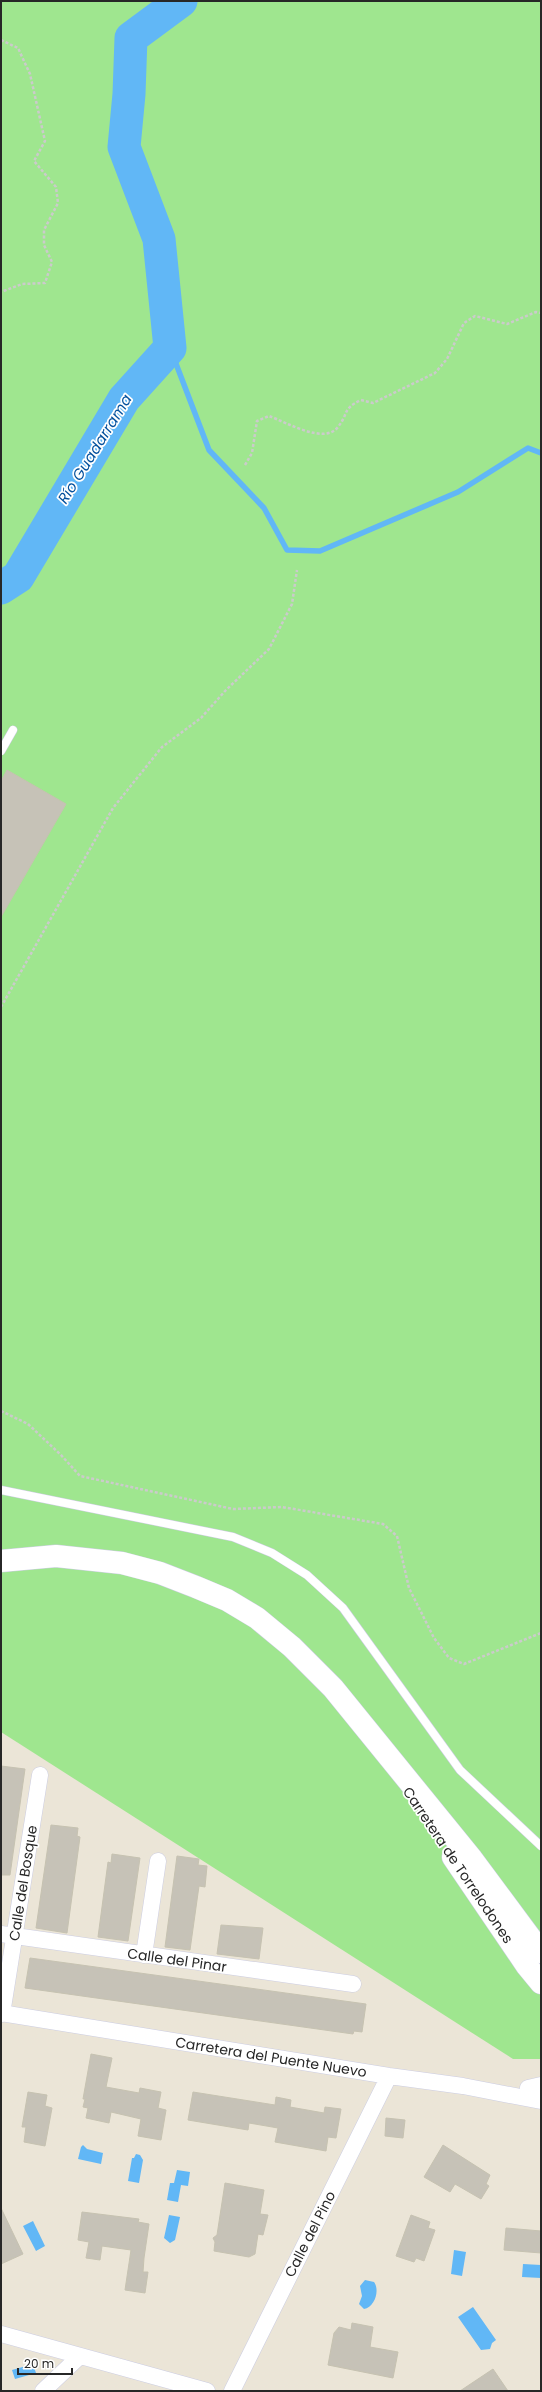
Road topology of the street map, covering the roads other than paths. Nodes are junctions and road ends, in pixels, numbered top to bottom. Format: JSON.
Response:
{"nodes":[{"id":1,"x":13,"y":730,"type":"dead end"},
{"id":2,"x":1,"y":751,"type":"edge"},
{"id":3,"x":1,"y":1490,"type":"edge"},
{"id":4,"x":1,"y":1561,"type":"edge"},
{"id":5,"x":40,"y":1775,"type":"dead end"},
{"id":6,"x":541,"y":1846,"type":"edge"},
{"id":7,"x":158,"y":1861,"type":"dead end"},
{"id":8,"x":8,"y":1935,"type":"edge"},
{"id":9,"x":144,"y":1955,"type":"junction"},
{"id":10,"x":534,"y":1959,"type":"edge"},
{"id":11,"x":541,"y":1983,"type":"edge"},
{"id":12,"x":354,"y":1984,"type":"dead end"},
{"id":13,"x":541,"y":1987,"type":"edge"},
{"id":14,"x":2,"y":2013,"type":"edge"},
{"id":15,"x":389,"y":2076,"type":"junction"},
{"id":16,"x":464,"y":2086,"type":"junction"},
{"id":17,"x":537,"y":2087,"type":"edge"},
{"id":18,"x":541,"y":2101,"type":"edge"},
{"id":19,"x":1,"y":2334,"type":"edge"},
{"id":20,"x":80,"y":2356,"type":"junction"},
{"id":21,"x":43,"y":2391,"type":"edge"},
{"id":22,"x":207,"y":2391,"type":"edge"},
{"id":23,"x":232,"y":2391,"type":"edge"}],
"edges":[{"from":1,"to":2,"type":"lane"},
{"from":3,"to":6,"type":"lane"},
{"from":4,"to":10,"type":"main road","name":"Carretera de Torrelodones"},
{"from":5,"to":8,"type":"street","name":"Calle del Bosque"},
{"from":7,"to":9,"type":"street"},
{"from":8,"to":9,"type":"street","name":"Calle del Pinar"},
{"from":8,"to":14,"type":"street","name":"Calle del Bosque"},
{"from":9,"to":12,"type":"street","name":"Calle del Pinar"},
{"from":10,"to":11,"type":"main road","name":"Carretera de Torrelodones"},
{"from":10,"to":13,"type":"street"},
{"from":14,"to":15,"type":"street","name":"Carretera del Puente Nuevo"},
{"from":15,"to":16,"type":"street","name":"Carretera del Puente Nuevo"},
{"from":15,"to":23,"type":"street","name":"Calle del Pino"},
{"from":16,"to":17,"type":"street"},
{"from":16,"to":18,"type":"street","name":"Carretera del Puente Nuevo"},
{"from":19,"to":20,"type":"street"},
{"from":20,"to":21,"type":"street"},
{"from":20,"to":22,"type":"street"}]}
